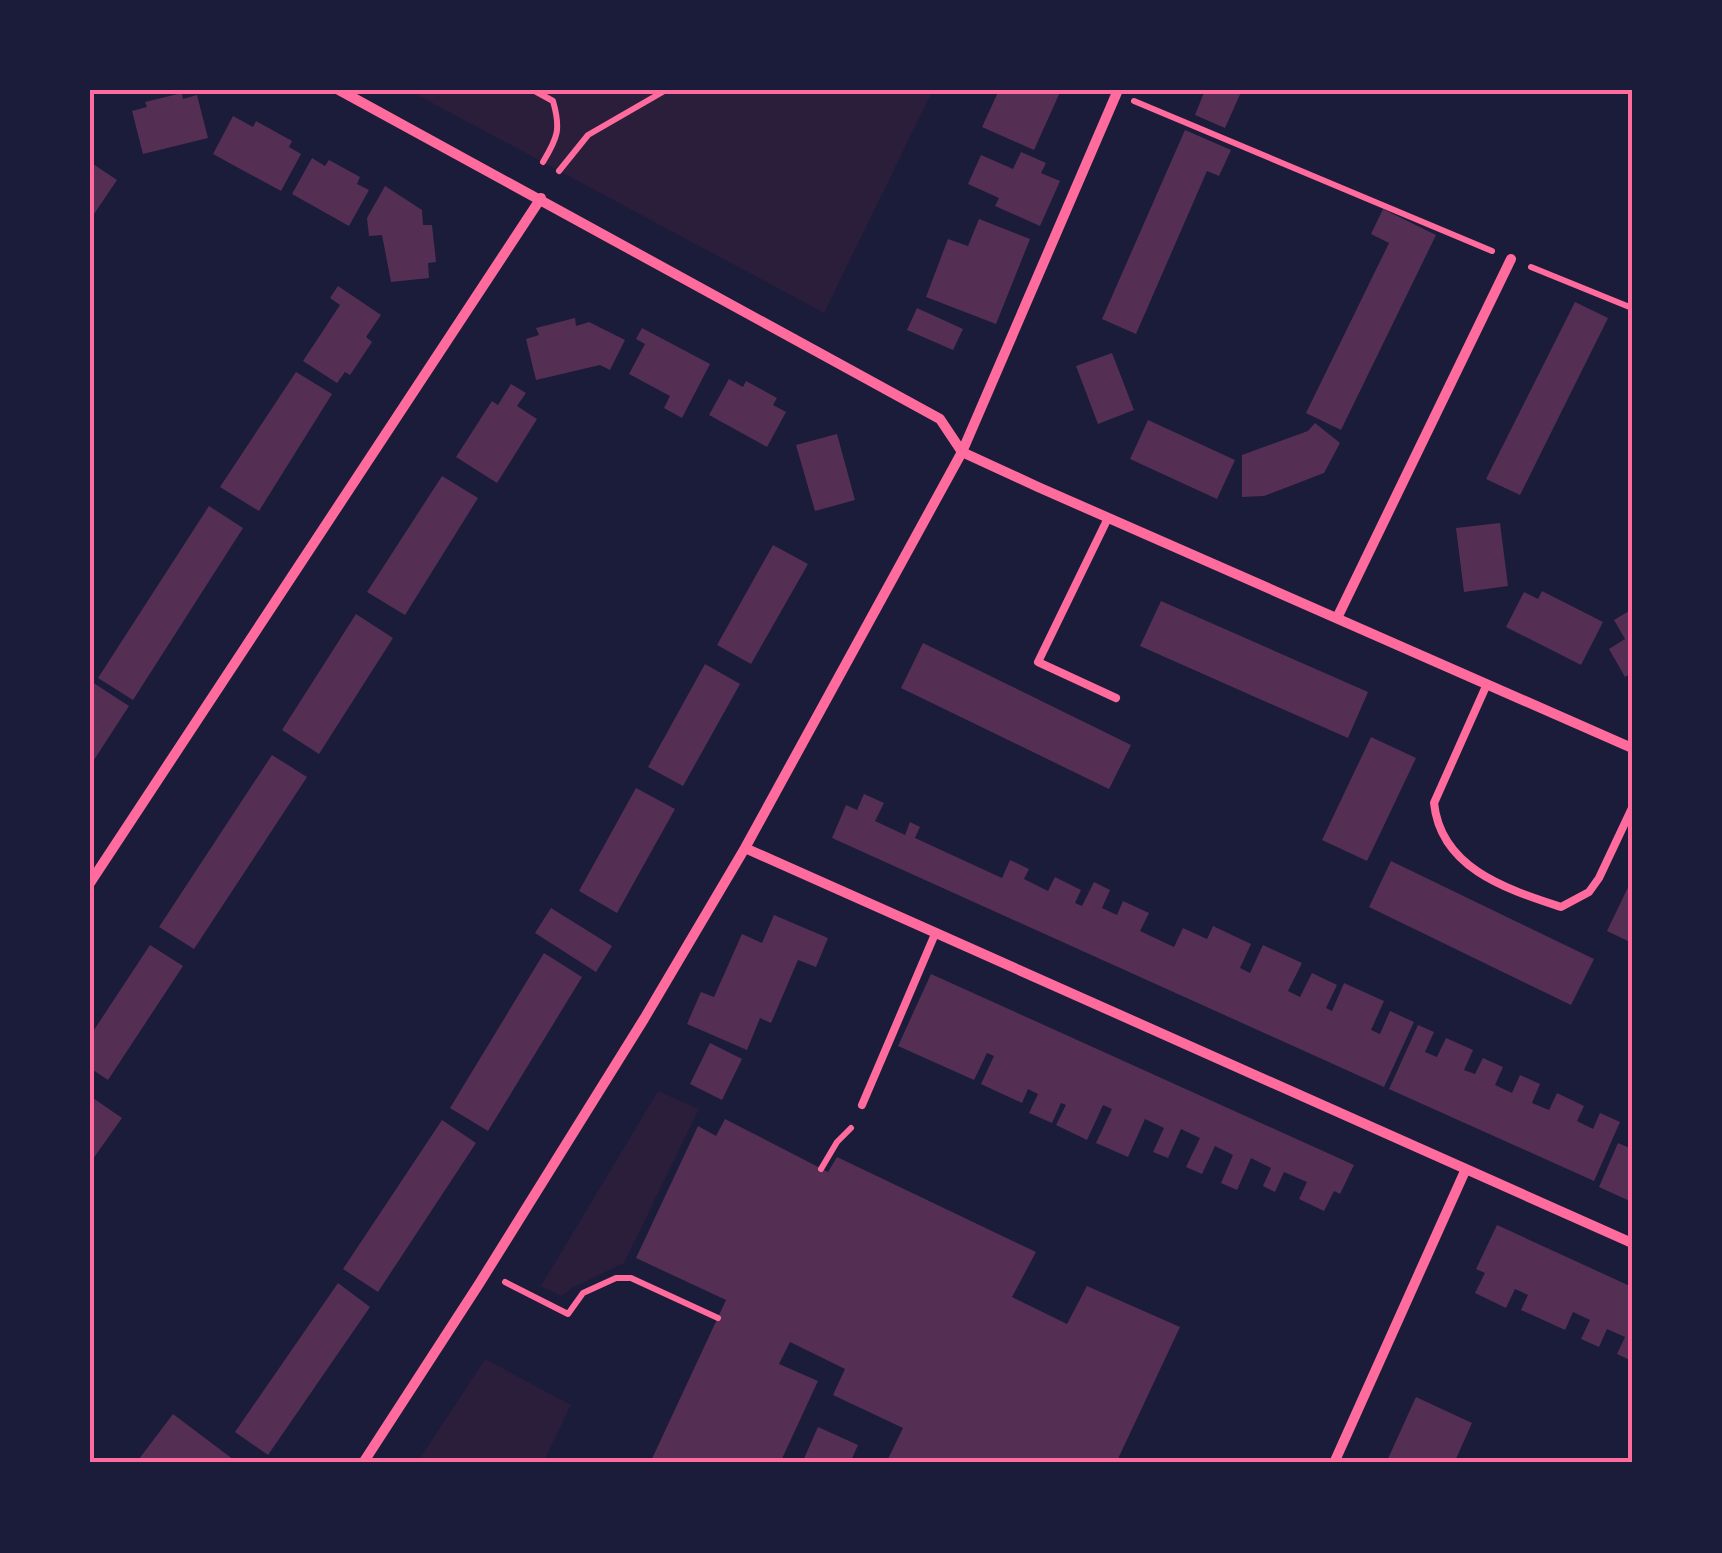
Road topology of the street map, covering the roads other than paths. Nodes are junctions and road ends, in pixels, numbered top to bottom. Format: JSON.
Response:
{"nodes":[{"id":1,"x":339,"y":90,"type":"edge"},
{"id":2,"x":1115,"y":91,"type":"edge"},
{"id":3,"x":541,"y":198,"type":"junction"},
{"id":4,"x":1512,"y":259,"type":"road end"},
{"id":5,"x":962,"y":452,"type":"junction"},
{"id":6,"x":1108,"y":518,"type":"junction"},
{"id":7,"x":1336,"y":618,"type":"junction"},
{"id":8,"x":1487,"y":684,"type":"junction"},
{"id":9,"x":1116,"y":698,"type":"dead end"},
{"id":10,"x":1632,"y":748,"type":"edge"},
{"id":11,"x":1632,"y":808,"type":"edge"},
{"id":12,"x":745,"y":848,"type":"junction"},
{"id":13,"x":90,"y":882,"type":"edge"},
{"id":14,"x":935,"y":934,"type":"junction"},
{"id":15,"x":862,"y":1105,"type":"dead end"},
{"id":16,"x":1465,"y":1171,"type":"junction"},
{"id":17,"x":1632,"y":1244,"type":"edge"},
{"id":18,"x":363,"y":1463,"type":"edge"},
{"id":19,"x":1334,"y":1463,"type":"edge"}],
"edges":[{"from":1,"to":3,"type":"street"},
{"from":2,"to":5,"type":"street"},
{"from":3,"to":5,"type":"street"},
{"from":3,"to":13,"type":"street"},
{"from":4,"to":7,"type":"street"},
{"from":5,"to":6,"type":"street"},
{"from":5,"to":12,"type":"street"},
{"from":6,"to":7,"type":"street"},
{"from":6,"to":9,"type":"lane"},
{"from":7,"to":8,"type":"street"},
{"from":8,"to":10,"type":"street"},
{"from":8,"to":11,"type":"lane"},
{"from":12,"to":14,"type":"street"},
{"from":12,"to":18,"type":"street"},
{"from":14,"to":15,"type":"lane"},
{"from":14,"to":16,"type":"street"},
{"from":16,"to":17,"type":"street"},
{"from":16,"to":19,"type":"street"}]}
